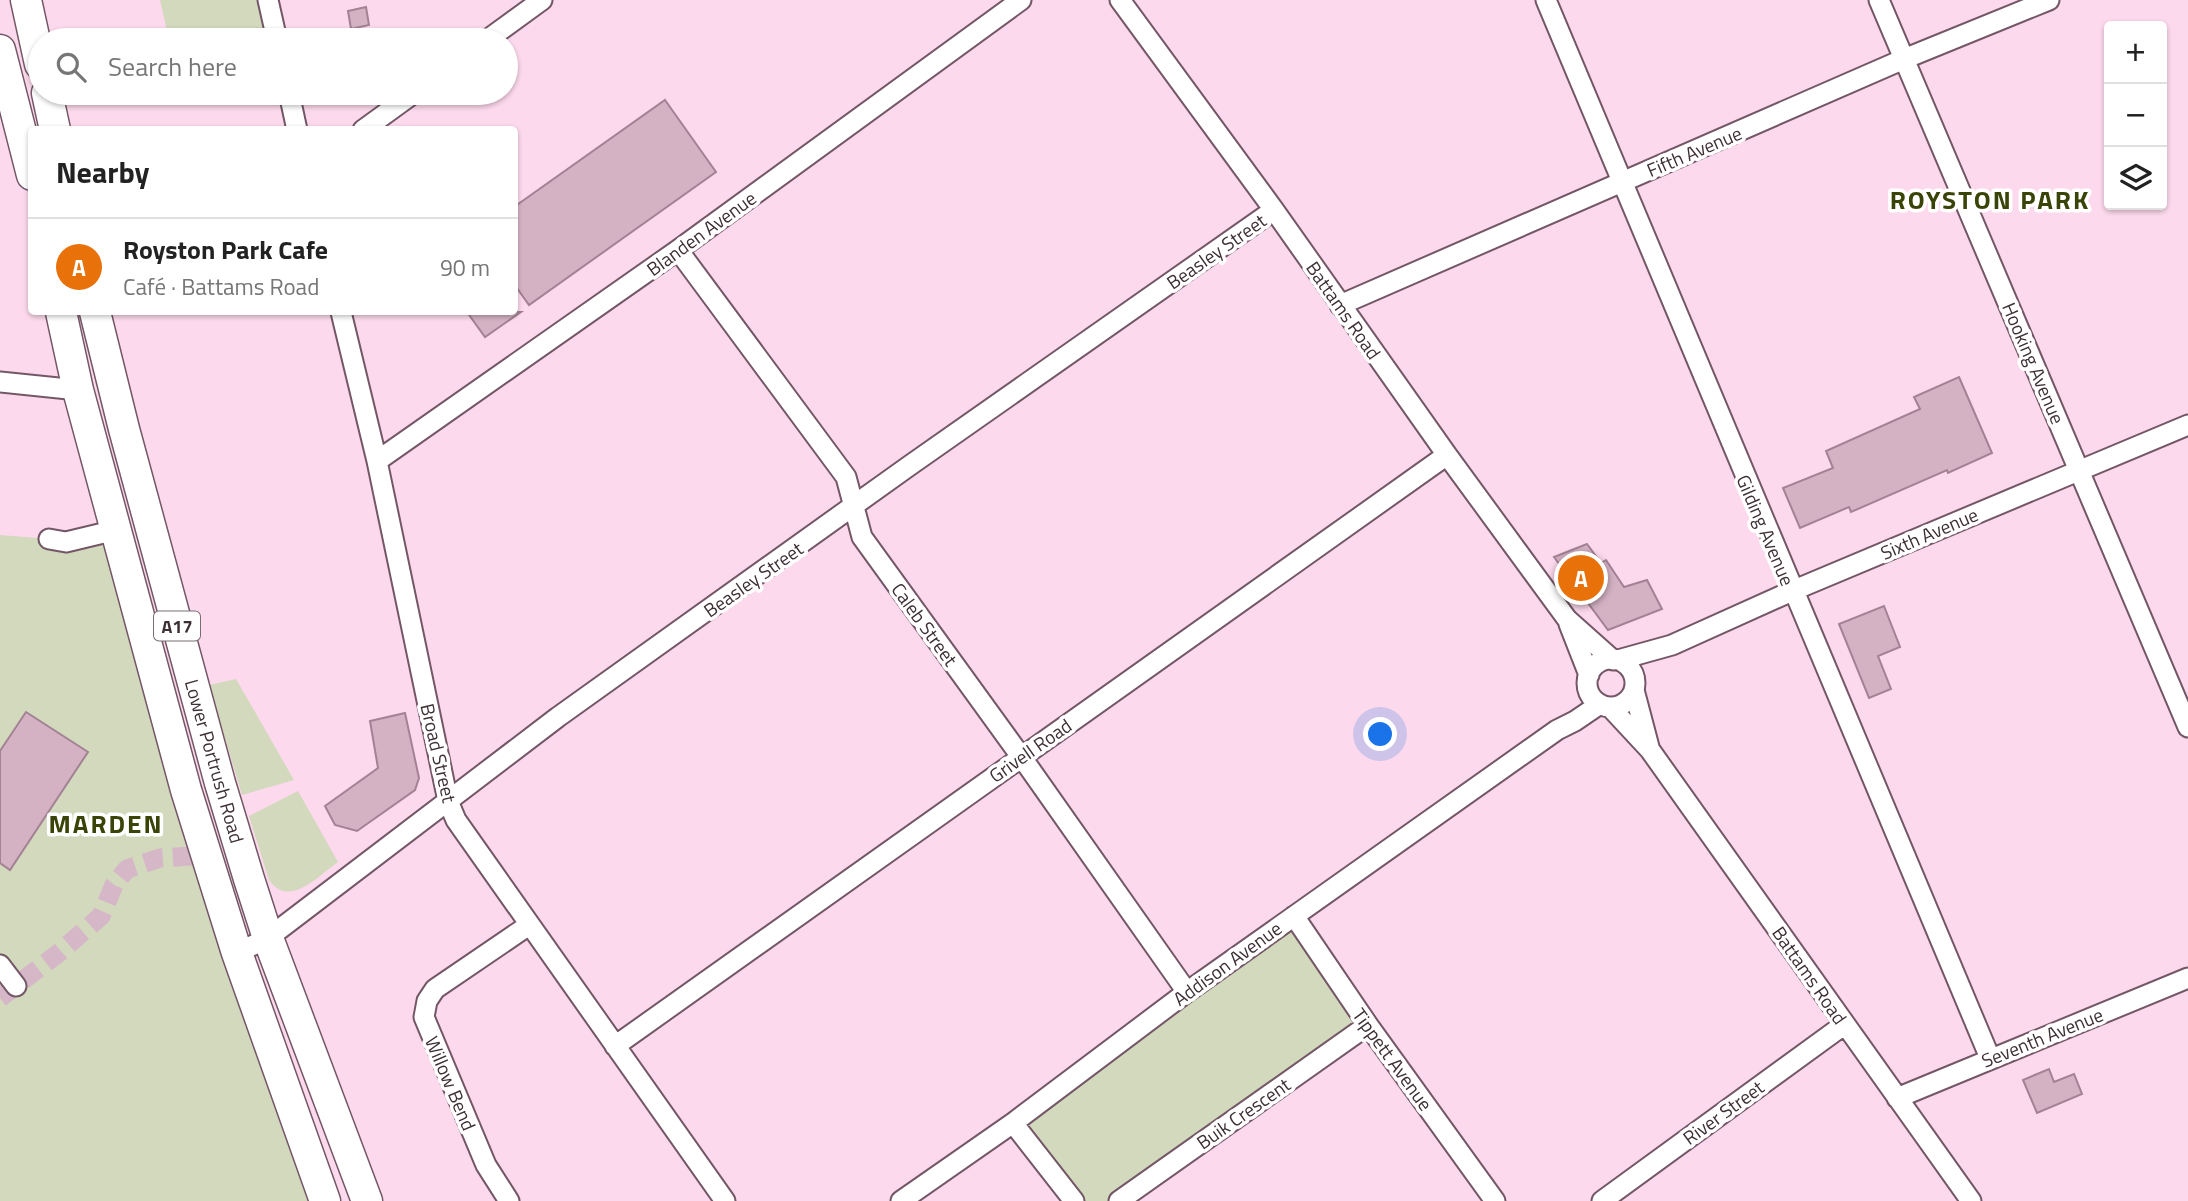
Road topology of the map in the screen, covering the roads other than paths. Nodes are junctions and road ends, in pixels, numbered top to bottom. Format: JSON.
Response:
{"nodes":[{"id":1,"x":26,"y":0,"type":"edge"},
{"id":2,"x":268,"y":0,"type":"edge"},
{"id":3,"x":542,"y":0,"type":"edge"},
{"id":4,"x":1021,"y":0,"type":"edge"},
{"id":5,"x":1121,"y":0,"type":"edge"},
{"id":6,"x":1546,"y":0,"type":"edge"},
{"id":7,"x":1879,"y":0,"type":"edge"},
{"id":8,"x":2049,"y":0,"type":"edge"},
{"id":9,"x":32,"y":28,"type":"edge"},
{"id":10,"x":274,"y":28,"type":"edge"},
{"id":11,"x":504,"y":28,"type":"edge"},
{"id":12,"x":0,"y":50,"type":"edge"},
{"id":13,"x":1904,"y":59,"type":"junction"},
{"id":14,"x":50,"y":105,"type":"edge"},
{"id":15,"x":292,"y":105,"type":"edge"},
{"id":16,"x":397,"y":105,"type":"edge"},
{"id":17,"x":54,"y":126,"type":"edge"},
{"id":18,"x":297,"y":126,"type":"edge"},
{"id":19,"x":369,"y":126,"type":"edge"},
{"id":20,"x":28,"y":159,"type":"edge"},
{"id":21,"x":1622,"y":182,"type":"junction"},
{"id":22,"x":1274,"y":210,"type":"junction"},
{"id":23,"x":678,"y":250,"type":"junction"},
{"id":24,"x":1340,"y":305,"type":"junction"},
{"id":25,"x":62,"y":315,"type":"edge"},
{"id":26,"x":342,"y":315,"type":"edge"},
{"id":27,"x":98,"y":324,"type":"edge"},
{"id":28,"x":0,"y":382,"type":"edge"},
{"id":29,"x":78,"y":390,"type":"junction"},
{"id":30,"x":2188,"y":425,"type":"edge"},
{"id":31,"x":124,"y":429,"type":"junction"},
{"id":32,"x":1447,"y":455,"type":"junction"},
{"id":33,"x":377,"y":461,"type":"junction"},
{"id":34,"x":2080,"y":471,"type":"junction"},
{"id":35,"x":854,"y":507,"type":"junction"},
{"id":36,"x":116,"y":530,"type":"junction"},
{"id":37,"x":49,"y":539,"type":"dead end"},
{"id":38,"x":1792,"y":591,"type":"junction"},
{"id":39,"x":1567,"y":619,"type":"junction"},
{"id":40,"x":1672,"y":645,"type":"junction"},
{"id":41,"x":1615,"y":660,"type":"junction"},
{"id":42,"x":1634,"y":686,"type":"junction"},
{"id":43,"x":1597,"y":695,"type":"junction"},
{"id":44,"x":2188,"y":727,"type":"edge"},
{"id":45,"x":1650,"y":750,"type":"junction"},
{"id":46,"x":1021,"y":756,"type":"junction"},
{"id":47,"x":448,"y":801,"type":"junction"},
{"id":48,"x":226,"y":805,"type":"junction"},
{"id":49,"x":206,"y":855,"type":"junction"},
{"id":50,"x":248,"y":879,"type":"junction"},
{"id":51,"x":1294,"y":916,"type":"junction"},
{"id":52,"x":529,"y":925,"type":"junction"},
{"id":53,"x":268,"y":938,"type":"junction"},
{"id":54,"x":237,"y":953,"type":"junction"},
{"id":55,"x":0,"y":965,"type":"edge"},
{"id":56,"x":2188,"y":978,"type":"edge"},
{"id":57,"x":16,"y":986,"type":"dead end"},
{"id":58,"x":1187,"y":992,"type":"junction"},
{"id":59,"x":1845,"y":1024,"type":"junction"},
{"id":60,"x":1368,"y":1025,"type":"junction"},
{"id":61,"x":615,"y":1046,"type":"junction"},
{"id":62,"x":1990,"y":1058,"type":"junction"},
{"id":63,"x":1898,"y":1098,"type":"junction"},
{"id":64,"x":1013,"y":1123,"type":"junction"},
{"id":65,"x":325,"y":1201,"type":"edge"},
{"id":66,"x":367,"y":1201,"type":"edge"},
{"id":67,"x":509,"y":1201,"type":"edge"},
{"id":68,"x":725,"y":1201,"type":"edge"},
{"id":69,"x":901,"y":1201,"type":"edge"},
{"id":70,"x":1074,"y":1201,"type":"edge"},
{"id":71,"x":1119,"y":1201,"type":"edge"},
{"id":72,"x":1495,"y":1201,"type":"edge"},
{"id":73,"x":1602,"y":1201,"type":"edge"},
{"id":74,"x":1971,"y":1201,"type":"edge"}],
"edges":[{"from":1,"to":9,"type":"highway"},
{"from":2,"to":10,"type":"street"},
{"from":3,"to":11,"type":"street"},
{"from":4,"to":23,"type":"street","name":"Blanden Avenue"},
{"from":5,"to":22,"type":"street","name":"Battams Road"},
{"from":6,"to":21,"type":"street","name":"Gilding Avenue"},
{"from":7,"to":13,"type":"street","name":"Hooking Avenue"},
{"from":8,"to":13,"type":"street","name":"Fifth Avenue"},
{"from":12,"to":20,"type":"highway"},
{"from":13,"to":21,"type":"street","name":"Fifth Avenue"},
{"from":13,"to":34,"type":"street","name":"Hooking Avenue"},
{"from":14,"to":17,"type":"highway"},
{"from":15,"to":18,"type":"street"},
{"from":16,"to":19,"type":"street"},
{"from":21,"to":24,"type":"street","name":"Fifth Avenue"},
{"from":21,"to":38,"type":"street","name":"Gilding Avenue"},
{"from":22,"to":24,"type":"street","name":"Battams Road"},
{"from":22,"to":35,"type":"street","name":"Beasley Street"},
{"from":23,"to":33,"type":"street","name":"Blanden Avenue"},
{"from":23,"to":35,"type":"street","name":"Caleb Street"},
{"from":24,"to":32,"type":"street","name":"Battams Road"},
{"from":25,"to":29,"type":"highway","name":"Lower Portrush Road","number":"A17"},
{"from":26,"to":33,"type":"street","name":"Broad Street"},
{"from":27,"to":29,"type":"highway"},
{"from":27,"to":31,"type":"highway","name":"Lower Portrush Road","number":"A17"},
{"from":28,"to":29,"type":"street"},
{"from":29,"to":31,"type":"highway"},
{"from":29,"to":36,"type":"highway","name":"Lower Portrush Road","number":"A17"},
{"from":30,"to":34,"type":"street","name":"Sixth Avenue"},
{"from":31,"to":48,"type":"highway","name":"Lower Portrush Road","number":"A17"},
{"from":32,"to":39,"type":"street","name":"Battams Road"},
{"from":32,"to":46,"type":"street","name":"Grivell Road"},
{"from":33,"to":47,"type":"street","name":"Broad Street"},
{"from":34,"to":38,"type":"street","name":"Sixth Avenue"},
{"from":34,"to":44,"type":"street","name":"Hooking Avenue"},
{"from":35,"to":46,"type":"street","name":"Caleb Street"},
{"from":35,"to":47,"type":"street","name":"Beasley Street"},
{"from":36,"to":37,"type":"street"},
{"from":36,"to":49,"type":"highway","name":"Lower Portrush Road","number":"A17"},
{"from":38,"to":40,"type":"street","name":"Sixth Avenue"},
{"from":38,"to":62,"type":"street","name":"Gilding Avenue"},
{"from":39,"to":41,"type":"street","name":"Battams Road"},
{"from":39,"to":43,"type":"street","name":"Battams Road"},
{"from":40,"to":41,"type":"street","name":"Sixth Avenue"},
{"from":40,"to":42,"type":"street","name":"Sixth Avenue"},
{"from":41,"to":42,"type":"street"},
{"from":41,"to":43,"type":"street"},
{"from":42,"to":43,"type":"street"},
{"from":42,"to":45,"type":"street","name":"Battams Road"},
{"from":43,"to":45,"type":"street","name":"Battams Road"},
{"from":43,"to":51,"type":"street","name":"Addison Avenue"},
{"from":45,"to":59,"type":"street","name":"Battams Road"},
{"from":46,"to":58,"type":"street","name":"Caleb Street"},
{"from":46,"to":61,"type":"street","name":"Grivell Road"},
{"from":47,"to":52,"type":"street","name":"Broad Street"},
{"from":47,"to":53,"type":"street","name":"Beasley Street"},
{"from":48,"to":49,"type":"highway"},
{"from":48,"to":50,"type":"highway","name":"Lower Portrush Road","number":"A17"},
{"from":49,"to":50,"type":"highway"},
{"from":49,"to":54,"type":"highway","name":"Lower Portrush Road","number":"A17"},
{"from":50,"to":53,"type":"highway","name":"Lower Portrush Road","number":"A17"},
{"from":51,"to":58,"type":"street","name":"Addison Avenue"},
{"from":51,"to":60,"type":"street","name":"Tippett Avenue"},
{"from":52,"to":61,"type":"street","name":"Broad Street"},
{"from":52,"to":67,"type":"street","name":"Willow Bend"},
{"from":53,"to":54,"type":"street","name":"Beasley Street"},
{"from":53,"to":66,"type":"highway","name":"Lower Portrush Road","number":"A17"},
{"from":54,"to":65,"type":"highway","name":"Lower Portrush Road","number":"A17"},
{"from":55,"to":57,"type":"street"},
{"from":56,"to":62,"type":"street","name":"Seventh Avenue"},
{"from":58,"to":64,"type":"street","name":"Addison Avenue"},
{"from":59,"to":63,"type":"street","name":"Battams Road"},
{"from":59,"to":73,"type":"street","name":"River Street"},
{"from":60,"to":71,"type":"street","name":"Buik Crescent"},
{"from":60,"to":72,"type":"street","name":"Tippett Avenue"},
{"from":61,"to":68,"type":"street","name":"Broad Street"},
{"from":62,"to":63,"type":"street","name":"Seventh Avenue"},
{"from":63,"to":74,"type":"street","name":"Battams Road"},
{"from":64,"to":69,"type":"street","name":"Addison Avenue"},
{"from":64,"to":70,"type":"street"}]}
